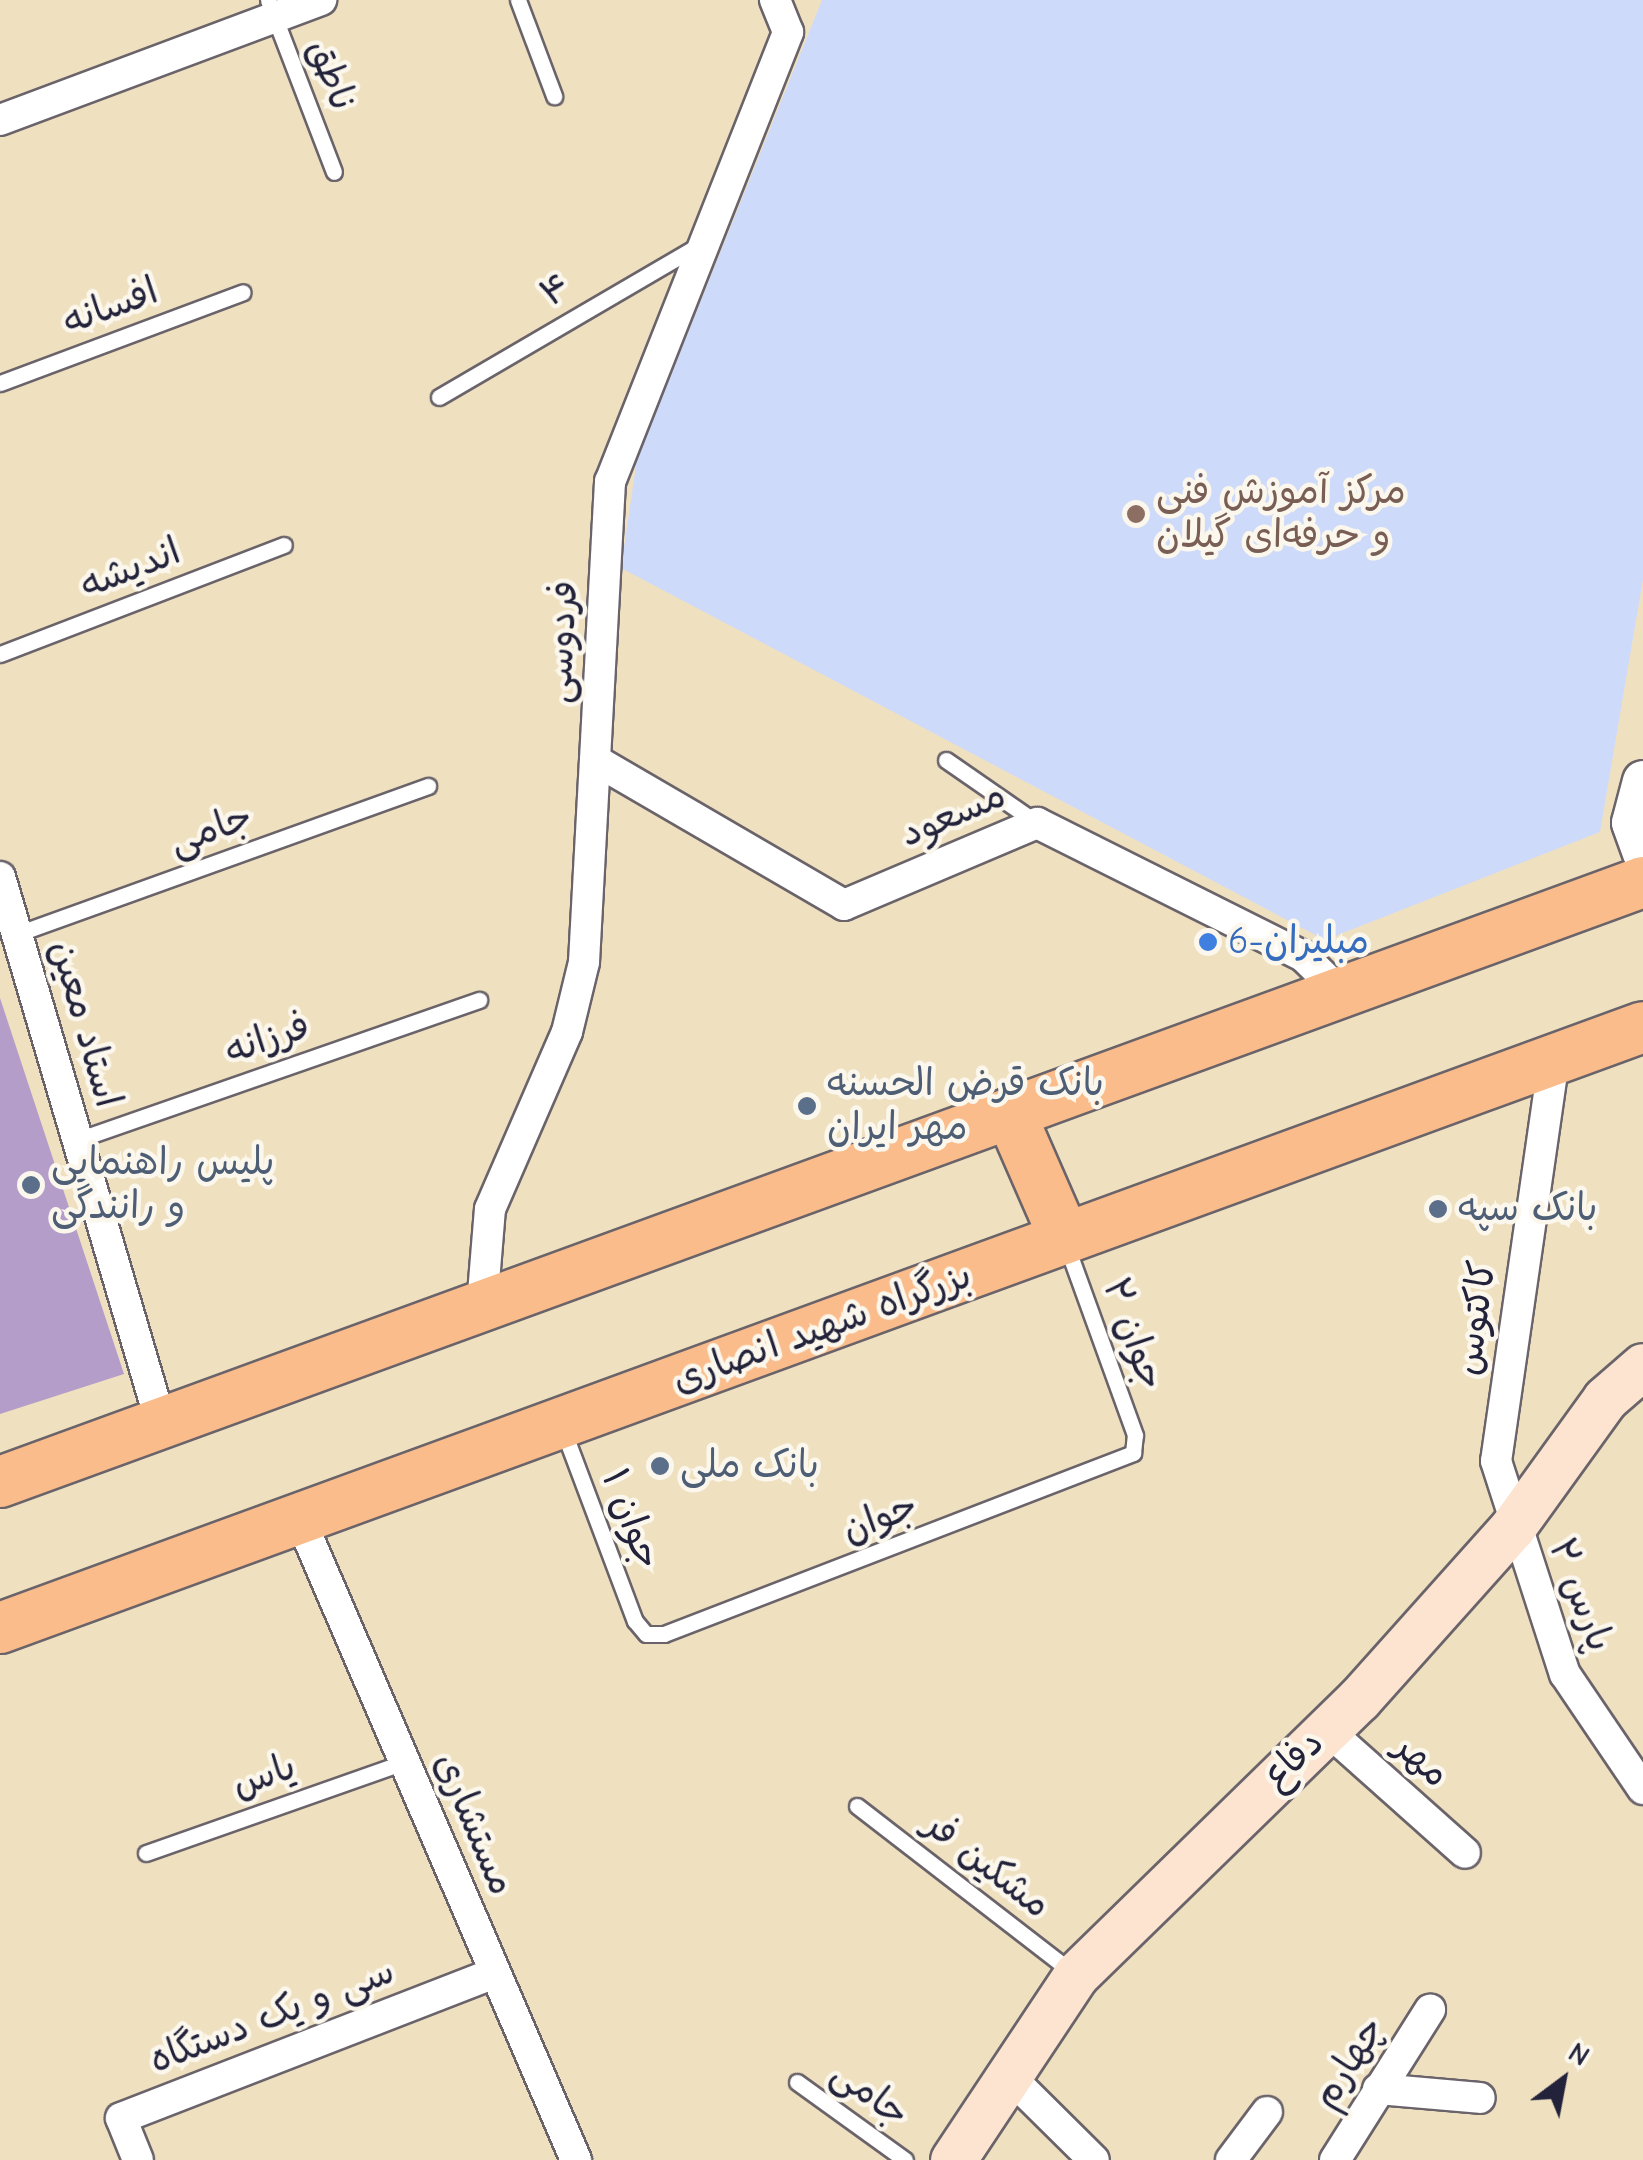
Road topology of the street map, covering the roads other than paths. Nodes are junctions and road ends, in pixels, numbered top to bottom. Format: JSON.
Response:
{"nodes":[{"id":1,"x":321,"y":0,"type":"edge"},
{"id":2,"x":518,"y":0,"type":"edge"},
{"id":3,"x":776,"y":0,"type":"edge"},
{"id":4,"x":272,"y":9,"type":"edge"},
{"id":5,"x":554,"y":96,"type":"dead end"},
{"id":6,"x":0,"y":120,"type":"edge"},
{"id":7,"x":334,"y":172,"type":"dead end"},
{"id":8,"x":706,"y":242,"type":"junction"},
{"id":9,"x":242,"y":292,"type":"dead end"},
{"id":10,"x":0,"y":383,"type":"edge"},
{"id":11,"x":439,"y":397,"type":"dead end"},
{"id":12,"x":284,"y":545,"type":"dead end"},
{"id":13,"x":0,"y":654,"type":"edge"},
{"id":14,"x":596,"y":760,"type":"junction"},
{"id":15,"x":946,"y":760,"type":"dead end"},
{"id":16,"x":1643,"y":781,"type":"edge"},
{"id":17,"x":428,"y":786,"type":"dead end"},
{"id":18,"x":1036,"y":823,"type":"junction"},
{"id":19,"x":1643,"y":854,"type":"edge"},
{"id":20,"x":0,"y":878,"type":"edge"},
{"id":21,"x":1643,"y":882,"type":"edge"},
{"id":22,"x":17,"y":934,"type":"junction"},
{"id":23,"x":1340,"y":992,"type":"junction"},
{"id":24,"x":479,"y":1000,"type":"dead end"},
{"id":25,"x":1643,"y":1026,"type":"edge"},
{"id":26,"x":1554,"y":1059,"type":"junction"},
{"id":27,"x":1010,"y":1112,"type":"junction"},
{"id":28,"x":77,"y":1140,"type":"junction"},
{"id":29,"x":1065,"y":1238,"type":"junction"},
{"id":30,"x":482,"y":1306,"type":"junction"},
{"id":31,"x":1643,"y":1366,"type":"edge"},
{"id":32,"x":161,"y":1423,"type":"junction"},
{"id":33,"x":561,"y":1423,"type":"junction"},
{"id":34,"x":1133,"y":1453,"type":"joint"},
{"id":35,"x":0,"y":1482,"type":"edge"},
{"id":36,"x":300,"y":1519,"type":"junction"},
{"id":37,"x":1512,"y":1528,"type":"junction"},
{"id":38,"x":0,"y":1628,"type":"edge"},
{"id":39,"x":646,"y":1634,"type":"joint"},
{"id":40,"x":1326,"y":1729,"type":"junction"},
{"id":41,"x":404,"y":1762,"type":"junction"},
{"id":42,"x":1643,"y":1790,"type":"edge"},
{"id":43,"x":857,"y":1806,"type":"dead end"},
{"id":44,"x":146,"y":1852,"type":"dead end"},
{"id":45,"x":1465,"y":1854,"type":"dead end"},
{"id":46,"x":495,"y":1973,"type":"junction"},
{"id":47,"x":1076,"y":1975,"type":"junction"},
{"id":48,"x":1430,"y":2010,"type":"dead end"},
{"id":49,"x":1007,"y":2074,"type":"junction"},
{"id":50,"x":797,"y":2082,"type":"dead end"},
{"id":51,"x":1378,"y":2089,"type":"junction"},
{"id":52,"x":1480,"y":2098,"type":"dead end"},
{"id":53,"x":1267,"y":2112,"type":"dead end"},
{"id":54,"x":1082,"y":2155,"type":"edge"},
{"id":55,"x":138,"y":2160,"type":"edge"},
{"id":56,"x":576,"y":2160,"type":"edge"},
{"id":57,"x":905,"y":2160,"type":"edge"},
{"id":58,"x":953,"y":2160,"type":"edge"},
{"id":59,"x":1231,"y":2160,"type":"edge"},
{"id":60,"x":1335,"y":2160,"type":"edge"}],
"edges":[{"from":1,"to":4,"type":"street"},
{"from":2,"to":5,"type":"lane"},
{"from":3,"to":8,"type":"street","name":"فردوسی"},
{"from":4,"to":6,"type":"street"},
{"from":4,"to":7,"type":"lane","name":"ناطق"},
{"from":8,"to":11,"type":"lane","name":"۴"},
{"from":8,"to":14,"type":"street","name":"فردوسی"},
{"from":9,"to":10,"type":"lane","name":"افسانه"},
{"from":12,"to":13,"type":"lane","name":"اندیشه"},
{"from":14,"to":18,"type":"street","name":"مسعود"},
{"from":14,"to":30,"type":"street","name":"فردوسی"},
{"from":15,"to":18,"type":"lane"},
{"from":16,"to":19,"type":"street"},
{"from":17,"to":22,"type":"lane","name":"جامی"},
{"from":18,"to":23,"type":"street","name":"مسعود"},
{"from":20,"to":22,"type":"street","name":"استاد معین"},
{"from":21,"to":23,"type":"main road"},
{"from":22,"to":28,"type":"street","name":"استاد معین"},
{"from":23,"to":27,"type":"main road"},
{"from":24,"to":28,"type":"lane","name":"فرزانه"},
{"from":25,"to":26,"type":"main road","name":"بزرگراه شهید انصاری"},
{"from":26,"to":29,"type":"main road","name":"بزرگراه شهید انصاری"},
{"from":26,"to":37,"type":"street","name":"کاکتوس"},
{"from":27,"to":29,"type":"main road"},
{"from":27,"to":30,"type":"main road"},
{"from":28,"to":32,"type":"street","name":"استاد معین"},
{"from":29,"to":33,"type":"main road","name":"بزرگراه شهید انصاری"},
{"from":29,"to":34,"type":"lane","name":"جوان ۲"},
{"from":30,"to":32,"type":"main road"},
{"from":31,"to":37,"type":"main road","name":"دفاع"},
{"from":32,"to":35,"type":"main road"},
{"from":33,"to":36,"type":"main road","name":"بزرگراه شهید انصاری"},
{"from":33,"to":39,"type":"lane","name":"جوان ۱"},
{"from":34,"to":39,"type":"lane","name":"جوان"},
{"from":36,"to":38,"type":"main road","name":"بزرگراه شهید انصاری"},
{"from":36,"to":41,"type":"street","name":"مستشاری"},
{"from":37,"to":40,"type":"main road","name":"دفاع"},
{"from":37,"to":42,"type":"street","name":"پارس ۲"},
{"from":40,"to":45,"type":"street","name":"مهر"},
{"from":40,"to":47,"type":"main road","name":"دفاع"},
{"from":41,"to":44,"type":"lane","name":"یاس"},
{"from":41,"to":46,"type":"street","name":"مستشاری"},
{"from":43,"to":47,"type":"lane","name":"مشکین فر"},
{"from":46,"to":55,"type":"street","name":"سی و یک دستگاه"},
{"from":46,"to":56,"type":"street","name":"مستشاری"},
{"from":47,"to":49,"type":"main road","name":"دفاع"},
{"from":48,"to":51,"type":"street","name":"چهارم"},
{"from":49,"to":54,"type":"street"},
{"from":49,"to":58,"type":"main road","name":"دفاع"},
{"from":50,"to":57,"type":"lane","name":"جامی"},
{"from":51,"to":52,"type":"street"},
{"from":51,"to":60,"type":"street","name":"چهارم"},
{"from":53,"to":59,"type":"street"}]}
